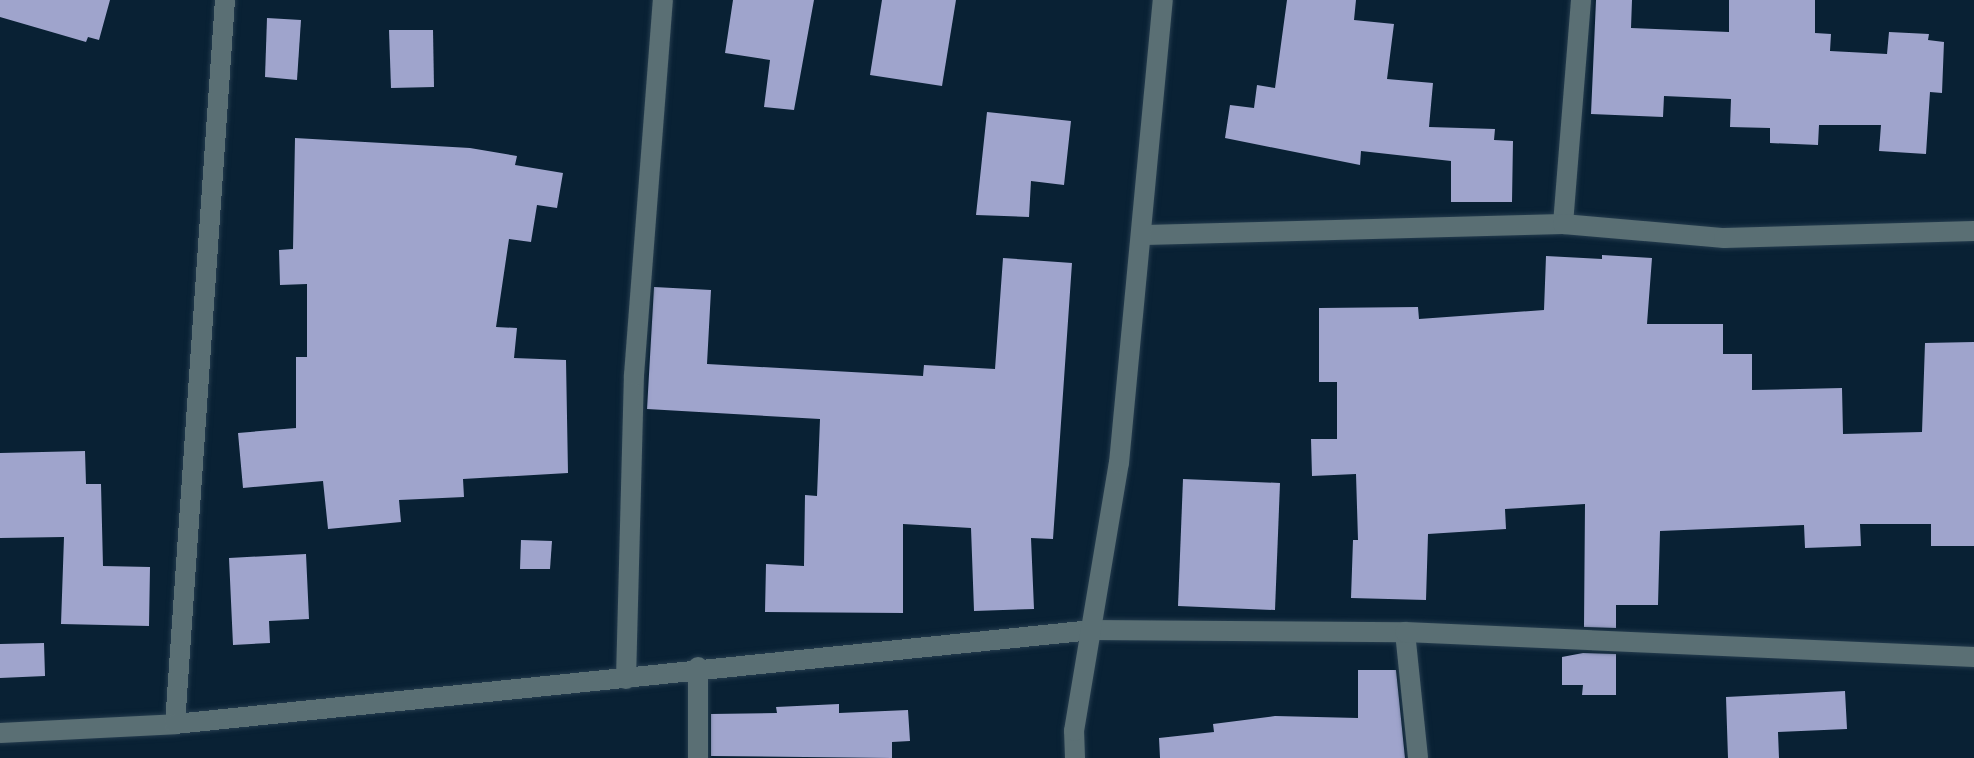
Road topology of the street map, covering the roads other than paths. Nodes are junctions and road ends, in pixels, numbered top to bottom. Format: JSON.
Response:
{"nodes":[{"id":1,"x":225,"y":0,"type":"edge"},
{"id":2,"x":663,"y":0,"type":"edge"},
{"id":3,"x":1163,"y":0,"type":"edge"},
{"id":4,"x":1581,"y":0,"type":"edge"},
{"id":5,"x":1563,"y":224,"type":"junction"},
{"id":6,"x":1974,"y":231,"type":"edge"},
{"id":7,"x":1145,"y":235,"type":"junction"},
{"id":8,"x":1092,"y":630,"type":"junction"},
{"id":9,"x":1405,"y":632,"type":"junction"},
{"id":10,"x":1974,"y":657,"type":"edge"},
{"id":11,"x":698,"y":667,"type":"junction"},
{"id":12,"x":626,"y":679,"type":"junction"},
{"id":13,"x":175,"y":724,"type":"junction"},
{"id":14,"x":0,"y":733,"type":"edge"},
{"id":15,"x":698,"y":758,"type":"edge"},
{"id":16,"x":1075,"y":758,"type":"edge"},
{"id":17,"x":1418,"y":758,"type":"edge"}],
"edges":[{"from":1,"to":13,"type":"street"},
{"from":2,"to":12,"type":"street"},
{"from":3,"to":7,"type":"street"},
{"from":4,"to":5,"type":"street"},
{"from":5,"to":6,"type":"street"},
{"from":5,"to":7,"type":"street"},
{"from":7,"to":8,"type":"street"},
{"from":8,"to":9,"type":"street"},
{"from":8,"to":11,"type":"street"},
{"from":8,"to":16,"type":"street"},
{"from":9,"to":10,"type":"street"},
{"from":9,"to":17,"type":"street"},
{"from":11,"to":12,"type":"street"},
{"from":11,"to":15,"type":"street"},
{"from":12,"to":13,"type":"street"},
{"from":13,"to":14,"type":"street"}]}
